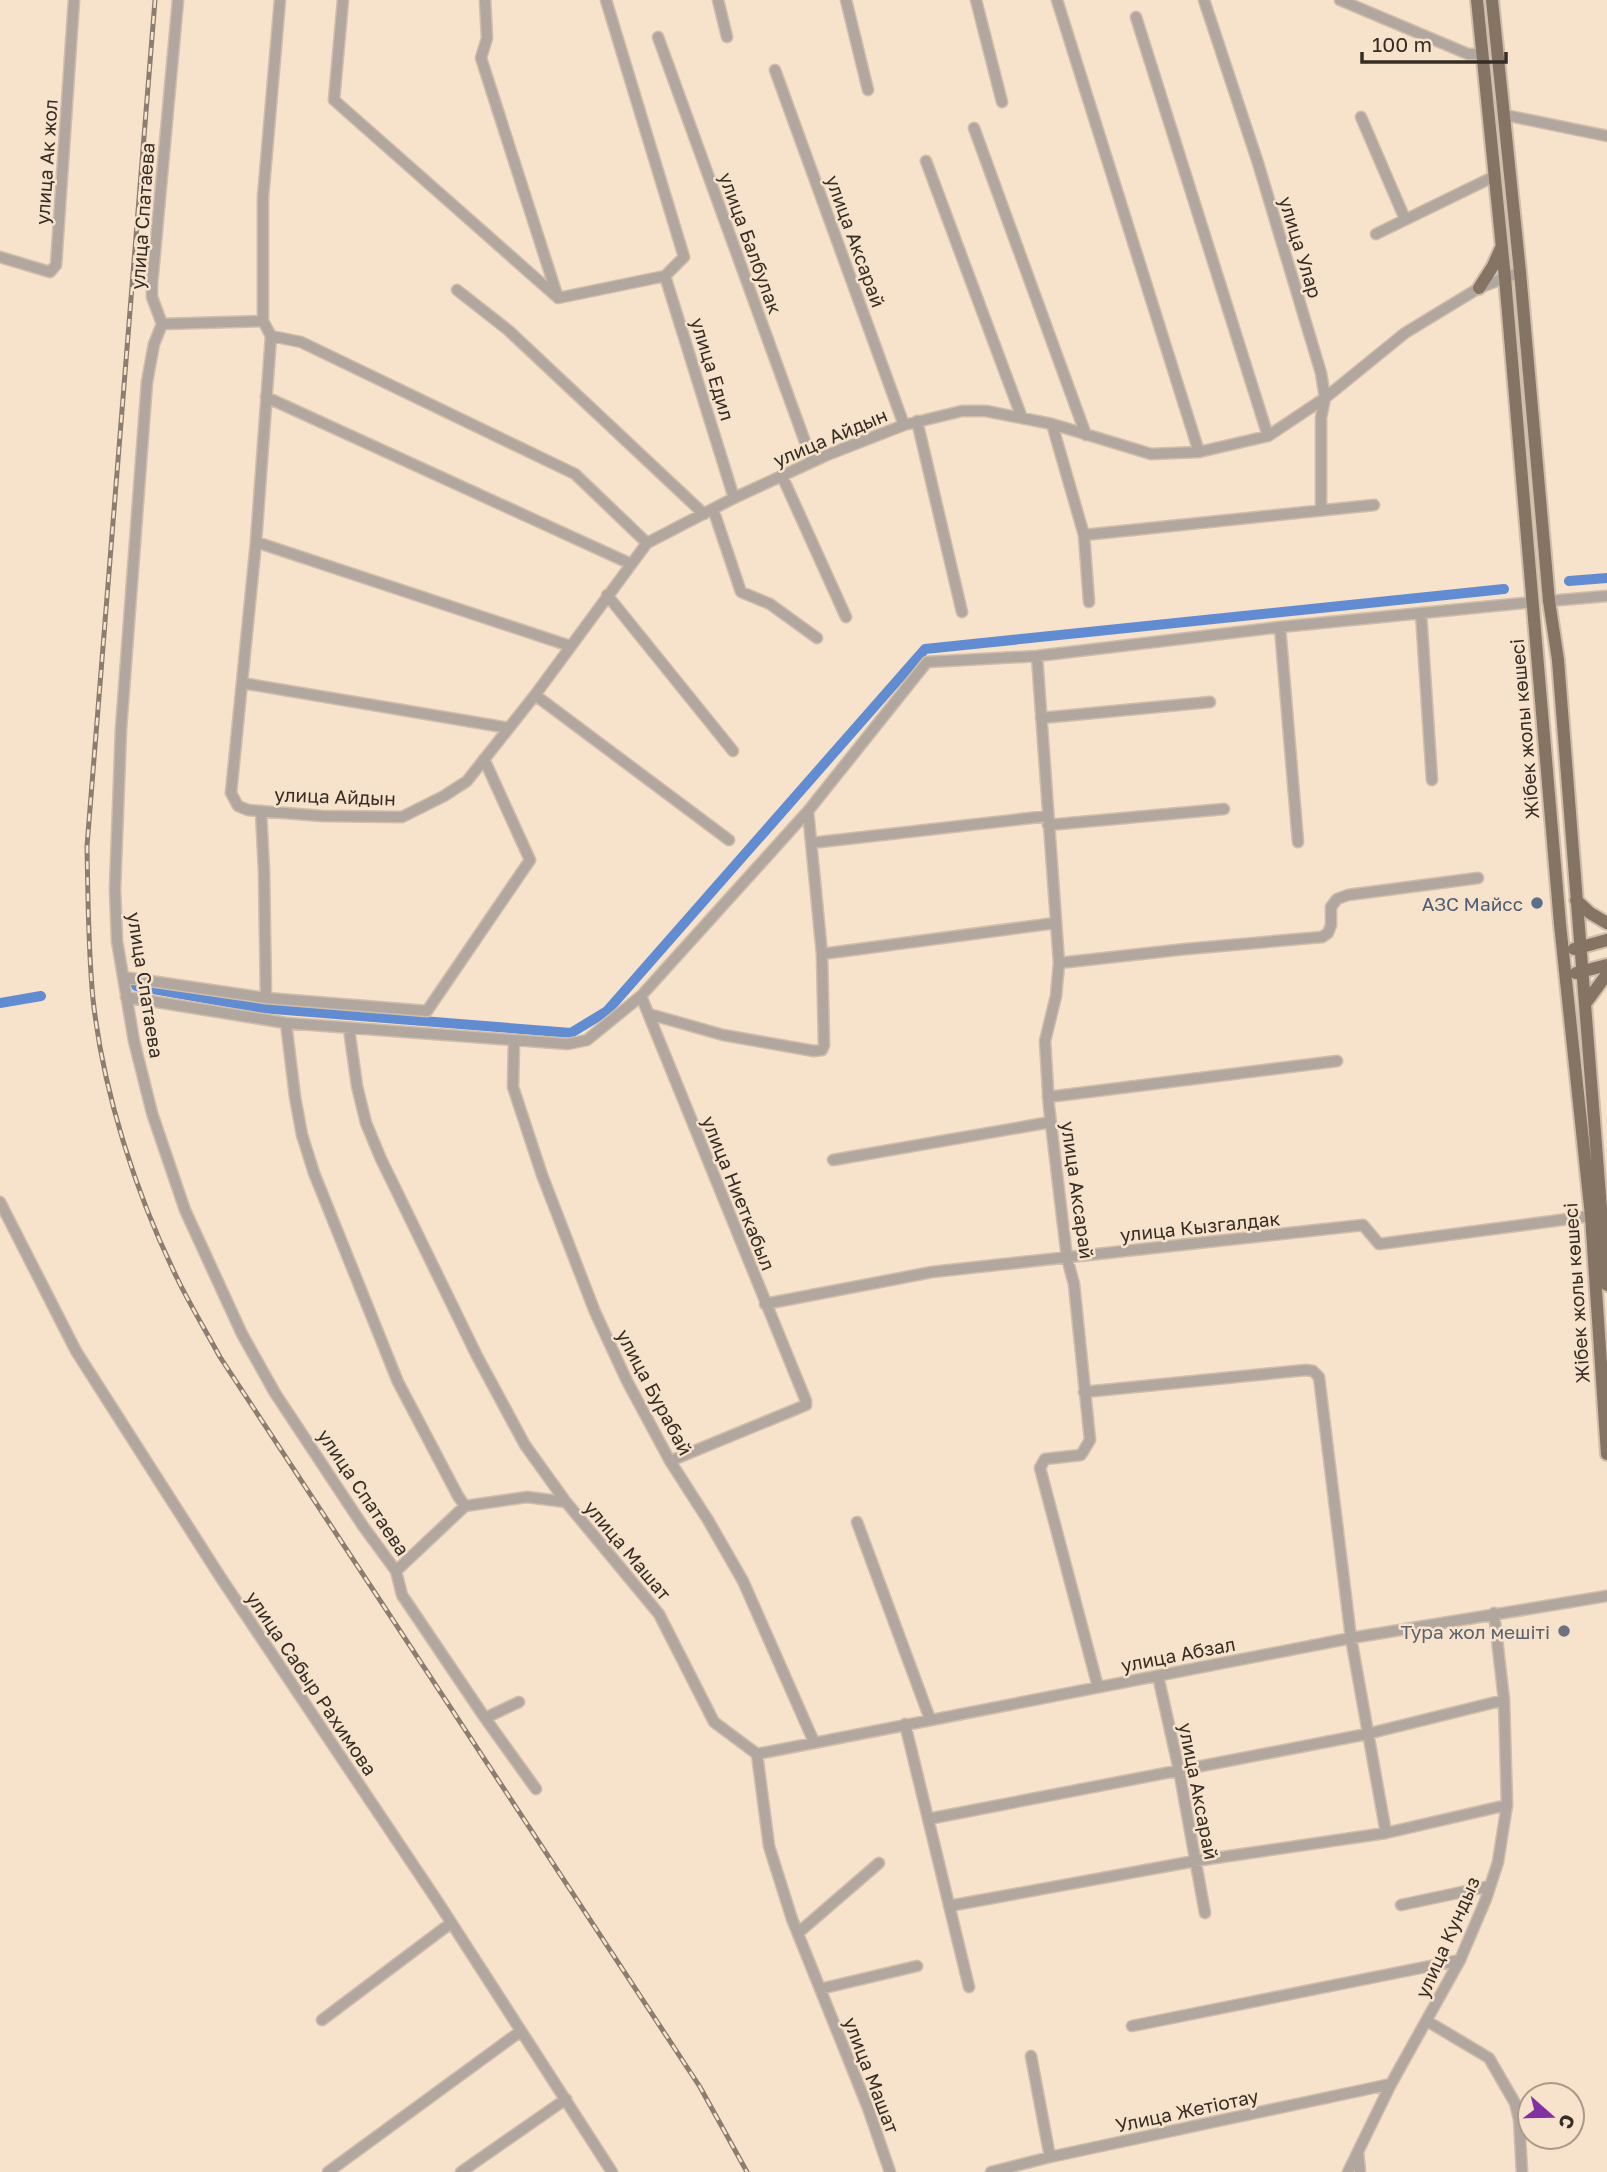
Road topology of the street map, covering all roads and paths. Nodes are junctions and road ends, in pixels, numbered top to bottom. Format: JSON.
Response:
{"nodes":[{"id":1,"x":74,"y":0,"type":"edge"},
{"id":2,"x":178,"y":0,"type":"edge"},
{"id":3,"x":280,"y":0,"type":"edge"},
{"id":4,"x":343,"y":0,"type":"edge"},
{"id":5,"x":485,"y":0,"type":"edge"},
{"id":6,"x":606,"y":0,"type":"edge"},
{"id":7,"x":718,"y":0,"type":"edge"},
{"id":8,"x":846,"y":0,"type":"edge"},
{"id":9,"x":976,"y":0,"type":"edge"},
{"id":10,"x":1057,"y":0,"type":"edge"},
{"id":11,"x":1204,"y":0,"type":"edge"},
{"id":12,"x":1340,"y":0,"type":"edge"},
{"id":13,"x":1477,"y":0,"type":"edge"},
{"id":14,"x":1492,"y":0,"type":"edge"},
{"id":15,"x":1136,"y":18,"type":"dead end"},
{"id":16,"x":658,"y":37,"type":"dead end"},
{"id":17,"x":727,"y":37,"type":"dead end"},
{"id":18,"x":1482,"y":54,"type":"junction"},
{"id":19,"x":775,"y":70,"type":"dead end"},
{"id":20,"x":868,"y":90,"type":"dead end"},
{"id":21,"x":1002,"y":102,"type":"dead end"},
{"id":22,"x":1505,"y":115,"type":"junction"},
{"id":23,"x":1361,"y":117,"type":"dead end"},
{"id":24,"x":974,"y":128,"type":"dead end"},
{"id":25,"x":1607,"y":136,"type":"edge"},
{"id":26,"x":926,"y":161,"type":"dead end"},
{"id":27,"x":1495,"y":176,"type":"junction"},
{"id":28,"x":1405,"y":219,"type":"junction"},
{"id":29,"x":1376,"y":234,"type":"dead end"},
{"id":30,"x":1502,"y":244,"type":"junction"},
{"id":31,"x":0,"y":257,"type":"edge"},
{"id":32,"x":1520,"y":272,"type":"junction"},
{"id":33,"x":665,"y":276,"type":"junction"},
{"id":34,"x":1505,"y":278,"type":"junction"},
{"id":35,"x":1479,"y":288,"type":"junction"},
{"id":36,"x":457,"y":290,"type":"dead end"},
{"id":37,"x":558,"y":298,"type":"junction"},
{"id":38,"x":263,"y":321,"type":"junction"},
{"id":39,"x":162,"y":324,"type":"junction"},
{"id":40,"x":271,"y":336,"type":"junction"},
{"id":41,"x":266,"y":397,"type":"junction"},
{"id":42,"x":1325,"y":397,"type":"junction"},
{"id":43,"x":1022,"y":418,"type":"junction"},
{"id":44,"x":917,"y":421,"type":"junction"},
{"id":45,"x":1052,"y":424,"type":"junction"},
{"id":46,"x":904,"y":425,"type":"junction"},
{"id":47,"x":1086,"y":435,"type":"junction"},
{"id":48,"x":1268,"y":436,"type":"junction"},
{"id":49,"x":1199,"y":452,"type":"junction"},
{"id":50,"x":812,"y":461,"type":"junction"},
{"id":51,"x":782,"y":476,"type":"junction"},
{"id":52,"x":734,"y":498,"type":"junction"},
{"id":53,"x":1374,"y":505,"type":"dead end"},
{"id":54,"x":1321,"y":510,"type":"junction"},
{"id":55,"x":708,"y":512,"type":"junction"},
{"id":56,"x":1084,"y":535,"type":"junction"},
{"id":57,"x":257,"y":542,"type":"junction"},
{"id":58,"x":647,"y":543,"type":"junction"},
{"id":59,"x":631,"y":564,"type":"junction"},
{"id":60,"x":607,"y":595,"type":"junction"},
{"id":61,"x":1607,"y":596,"type":"edge"},
{"id":62,"x":1549,"y":601,"type":"junction"},
{"id":63,"x":1089,"y":602,"type":"dead end"},
{"id":64,"x":1533,"y":602,"type":"junction"},
{"id":65,"x":962,"y":612,"type":"dead end"},
{"id":66,"x":1421,"y":613,"type":"junction"},
{"id":67,"x":846,"y":617,"type":"dead end"},
{"id":68,"x":1280,"y":627,"type":"junction"},
{"id":69,"x":817,"y":638,"type":"dead end"},
{"id":70,"x":570,"y":646,"type":"junction"},
{"id":71,"x":1037,"y":656,"type":"junction"},
{"id":72,"x":242,"y":683,"type":"junction"},
{"id":73,"x":535,"y":695,"type":"junction"},
{"id":74,"x":1210,"y":702,"type":"dead end"},
{"id":75,"x":1041,"y":718,"type":"junction"},
{"id":76,"x":509,"y":728,"type":"junction"},
{"id":77,"x":733,"y":751,"type":"dead end"},
{"id":78,"x":484,"y":759,"type":"junction"},
{"id":79,"x":1432,"y":780,"type":"dead end"},
{"id":80,"x":1224,"y":809,"type":"dead end"},
{"id":81,"x":261,"y":811,"type":"junction"},
{"id":82,"x":808,"y":811,"type":"junction"},
{"id":83,"x":1048,"y":820,"type":"junction"},
{"id":84,"x":729,"y":840,"type":"dead end"},
{"id":85,"x":1298,"y":842,"type":"dead end"},
{"id":86,"x":811,"y":843,"type":"junction"},
{"id":87,"x":1478,"y":878,"type":"dead end"},
{"id":88,"x":1576,"y":900,"type":"junction"},
{"id":89,"x":1055,"y":923,"type":"junction"},
{"id":90,"x":1607,"y":923,"type":"edge"},
{"id":91,"x":1607,"y":940,"type":"edge"},
{"id":92,"x":1580,"y":947,"type":"junction"},
{"id":93,"x":1563,"y":952,"type":"junction"},
{"id":94,"x":822,"y":954,"type":"junction"},
{"id":95,"x":1059,"y":964,"type":"junction"},
{"id":96,"x":1607,"y":965,"type":"edge"},
{"id":97,"x":1582,"y":971,"type":"junction"},
{"id":98,"x":1607,"y":974,"type":"edge"},
{"id":99,"x":1565,"y":975,"type":"junction"},
{"id":100,"x":123,"y":977,"type":"junction"},
{"id":101,"x":641,"y":996,"type":"junction"},
{"id":102,"x":126,"y":997,"type":"junction"},
{"id":103,"x":266,"y":998,"type":"junction"},
{"id":104,"x":1585,"y":1003,"type":"junction"},
{"id":105,"x":649,"y":1014,"type":"junction"},
{"id":106,"x":286,"y":1023,"type":"junction"},
{"id":107,"x":349,"y":1029,"type":"junction"},
{"id":108,"x":514,"y":1041,"type":"junction"},
{"id":109,"x":1336,"y":1062,"type":"dead end"},
{"id":110,"x":1048,"y":1097,"type":"junction"},
{"id":111,"x":1051,"y":1122,"type":"junction"},
{"id":112,"x":833,"y":1160,"type":"dead end"},
{"id":113,"x":0,"y":1202,"type":"edge"},
{"id":114,"x":1600,"y":1211,"type":"edge"},
{"id":115,"x":1067,"y":1258,"type":"junction"},
{"id":116,"x":1607,"y":1285,"type":"edge"},
{"id":117,"x":765,"y":1304,"type":"junction"},
{"id":118,"x":1084,"y":1392,"type":"junction"},
{"id":119,"x":1607,"y":1454,"type":"edge"},
{"id":120,"x":670,"y":1461,"type":"junction"},
{"id":121,"x":566,"y":1502,"type":"junction"},
{"id":122,"x":465,"y":1506,"type":"junction"},
{"id":123,"x":857,"y":1522,"type":"dead end"},
{"id":124,"x":396,"y":1571,"type":"junction"},
{"id":125,"x":1607,"y":1596,"type":"edge"},
{"id":126,"x":1494,"y":1613,"type":"junction"},
{"id":127,"x":1351,"y":1638,"type":"junction"},
{"id":128,"x":1158,"y":1676,"type":"junction"},
{"id":129,"x":1098,"y":1687,"type":"junction"},
{"id":130,"x":1504,"y":1700,"type":"junction"},
{"id":131,"x":519,"y":1702,"type":"dead end"},
{"id":132,"x":485,"y":1718,"type":"junction"},
{"id":133,"x":930,"y":1720,"type":"junction"},
{"id":134,"x":905,"y":1724,"type":"junction"},
{"id":135,"x":1367,"y":1734,"type":"junction"},
{"id":136,"x":814,"y":1742,"type":"junction"},
{"id":137,"x":757,"y":1754,"type":"junction"},
{"id":138,"x":1179,"y":1770,"type":"junction"},
{"id":139,"x":536,"y":1789,"type":"dead end"},
{"id":140,"x":1507,"y":1805,"type":"junction"},
{"id":141,"x":928,"y":1819,"type":"junction"},
{"id":142,"x":1386,"y":1833,"type":"junction"},
{"id":143,"x":1195,"y":1861,"type":"junction"},
{"id":144,"x":879,"y":1863,"type":"dead end"},
{"id":145,"x":1490,"y":1886,"type":"junction"},
{"id":146,"x":1401,"y":1905,"type":"dead end"},
{"id":147,"x":949,"y":1906,"type":"junction"},
{"id":148,"x":1205,"y":1913,"type":"dead end"},
{"id":149,"x":451,"y":1923,"type":"junction"},
{"id":150,"x":798,"y":1933,"type":"junction"},
{"id":151,"x":1460,"y":1960,"type":"junction"},
{"id":152,"x":917,"y":1966,"type":"dead end"},
{"id":153,"x":969,"y":1987,"type":"dead end"},
{"id":154,"x":820,"y":1989,"type":"junction"},
{"id":155,"x":322,"y":2020,"type":"dead end"},
{"id":156,"x":1427,"y":2021,"type":"junction"},
{"id":157,"x":1132,"y":2026,"type":"dead end"},
{"id":158,"x":521,"y":2031,"type":"junction"},
{"id":159,"x":1031,"y":2056,"type":"dead end"},
{"id":160,"x":1391,"y":2084,"type":"junction"},
{"id":161,"x":566,"y":2099,"type":"junction"},
{"id":162,"x":1358,"y":2151,"type":"junction"},
{"id":163,"x":1050,"y":2157,"type":"junction"},
{"id":164,"x":1036,"y":2166,"type":"edge"},
{"id":165,"x":328,"y":2172,"type":"edge"},
{"id":166,"x":461,"y":2172,"type":"edge"},
{"id":167,"x":612,"y":2172,"type":"edge"},
{"id":168,"x":890,"y":2172,"type":"edge"},
{"id":169,"x":991,"y":2172,"type":"edge"},
{"id":170,"x":1348,"y":2172,"type":"edge"},
{"id":171,"x":1360,"y":2172,"type":"edge"},
{"id":172,"x":1522,"y":2172,"type":"edge"}],
"edges":[{"from":1,"to":31,"type":"street","name":"улица Ак жол"},
{"from":2,"to":39,"type":"street","name":"улица Спатаева"},
{"from":3,"to":38,"type":"street"},
{"from":4,"to":37,"type":"street"},
{"from":5,"to":37,"type":"street"},
{"from":6,"to":33,"type":"street"},
{"from":7,"to":17,"type":"street"},
{"from":8,"to":20,"type":"street"},
{"from":9,"to":21,"type":"street"},
{"from":10,"to":49,"type":"street"},
{"from":11,"to":42,"type":"street","name":"улица Улар"},
{"from":12,"to":18,"type":"street"},
{"from":13,"to":18,"type":"main road","name":"Жібек жолы көшесі"},
{"from":14,"to":22,"type":"main road","name":"Жібек жолы көшесі"},
{"from":15,"to":48,"type":"street"},
{"from":16,"to":50,"type":"street","name":"улица Балбулак"},
{"from":18,"to":27,"type":"main road","name":"Жібек жолы көшесі"},
{"from":19,"to":46,"type":"street","name":"улица Аксарай"},
{"from":22,"to":25,"type":"street"},
{"from":22,"to":32,"type":"main road","name":"Жібек жолы көшесі"},
{"from":23,"to":28,"type":"street"},
{"from":24,"to":47,"type":"street"},
{"from":26,"to":43,"type":"street"},
{"from":27,"to":28,"type":"street"},
{"from":27,"to":30,"type":"main road","name":"Жібек жолы көшесі"},
{"from":28,"to":29,"type":"street"},
{"from":30,"to":34,"type":"main road","name":"Жібек жолы көшесі"},
{"from":30,"to":35,"type":"main road"},
{"from":32,"to":34,"type":"street","name":"улица Айдын"},
{"from":32,"to":62,"type":"main road","name":"Жібек жолы көшесі"},
{"from":33,"to":37,"type":"street"},
{"from":33,"to":52,"type":"street","name":"улица Едил"},
{"from":34,"to":35,"type":"street","name":"улица Айдын"},
{"from":34,"to":64,"type":"main road","name":"Жібек жолы көшесі"},
{"from":35,"to":42,"type":"street","name":"улица Айдын"},
{"from":36,"to":55,"type":"street"},
{"from":38,"to":39,"type":"street"},
{"from":38,"to":40,"type":"street"},
{"from":39,"to":100,"type":"street","name":"улица Спатаева"},
{"from":40,"to":41,"type":"street"},
{"from":40,"to":58,"type":"street"},
{"from":41,"to":57,"type":"street"},
{"from":41,"to":59,"type":"street"},
{"from":42,"to":48,"type":"street","name":"улица Айдын"},
{"from":42,"to":54,"type":"street","name":"улица Улар"},
{"from":43,"to":44,"type":"street","name":"улица Айдын"},
{"from":43,"to":45,"type":"street","name":"улица Айдын"},
{"from":44,"to":46,"type":"street","name":"улица Айдын"},
{"from":44,"to":65,"type":"street"},
{"from":45,"to":47,"type":"street","name":"улица Айдын"},
{"from":45,"to":56,"type":"street"},
{"from":46,"to":50,"type":"street","name":"улица Айдын"},
{"from":47,"to":49,"type":"street","name":"улица Айдын"},
{"from":48,"to":49,"type":"street","name":"улица Айдын"},
{"from":50,"to":51,"type":"street","name":"улица Айдын"},
{"from":51,"to":52,"type":"street","name":"улица Айдын"},
{"from":51,"to":67,"type":"street"},
{"from":52,"to":55,"type":"street","name":"улица Айдын"},
{"from":53,"to":54,"type":"street"},
{"from":54,"to":56,"type":"street"},
{"from":55,"to":58,"type":"street","name":"улица Айдын"},
{"from":55,"to":69,"type":"street"},
{"from":56,"to":63,"type":"street"},
{"from":57,"to":70,"type":"street"},
{"from":57,"to":72,"type":"street"},
{"from":58,"to":59,"type":"street","name":"улица Айдын"},
{"from":59,"to":60,"type":"street","name":"улица Айдын"},
{"from":60,"to":70,"type":"street","name":"улица Айдын"},
{"from":60,"to":77,"type":"street"},
{"from":61,"to":62,"type":"street"},
{"from":62,"to":88,"type":"main road","name":"Жібек жолы көшесі"},
{"from":64,"to":66,"type":"street"},
{"from":64,"to":93,"type":"main road","name":"Жібек жолы көшесі"},
{"from":66,"to":68,"type":"street"},
{"from":66,"to":79,"type":"street"},
{"from":68,"to":71,"type":"street"},
{"from":68,"to":85,"type":"street"},
{"from":70,"to":73,"type":"street","name":"улица Айдын"},
{"from":71,"to":75,"type":"street","name":"улица Аксарай"},
{"from":71,"to":82,"type":"street"},
{"from":72,"to":76,"type":"street"},
{"from":72,"to":81,"type":"street","name":"улица Айдын"},
{"from":73,"to":76,"type":"street","name":"улица Айдын"},
{"from":73,"to":84,"type":"street"},
{"from":74,"to":75,"type":"street"},
{"from":75,"to":83,"type":"street","name":"улица Аксарай"},
{"from":76,"to":78,"type":"street","name":"улица Айдын"},
{"from":78,"to":81,"type":"street","name":"улица Айдын"},
{"from":78,"to":103,"type":"street"},
{"from":80,"to":83,"type":"street"},
{"from":81,"to":103,"type":"street"},
{"from":82,"to":86,"type":"street"},
{"from":82,"to":101,"type":"street"},
{"from":83,"to":86,"type":"street"},
{"from":83,"to":89,"type":"street","name":"улица Аксарай"},
{"from":86,"to":94,"type":"street"},
{"from":87,"to":95,"type":"street"},
{"from":88,"to":90,"type":"main road"},
{"from":88,"to":92,"type":"main road","name":"Жібек жолы көшесі"},
{"from":89,"to":94,"type":"street"},
{"from":89,"to":95,"type":"street","name":"улица Аксарай"},
{"from":91,"to":92,"type":"main road"},
{"from":92,"to":93,"type":"main road"},
{"from":92,"to":97,"type":"main road","name":"Жібек жолы көшесі"},
{"from":93,"to":99,"type":"main road","name":"Жібек жолы көшесі"},
{"from":94,"to":105,"type":"street"},
{"from":95,"to":110,"type":"street","name":"улица Аксарай"},
{"from":96,"to":97,"type":"main road"},
{"from":97,"to":99,"type":"main road"},
{"from":97,"to":104,"type":"main road","name":"Жібек жолы көшесі"},
{"from":98,"to":104,"type":"main road"},
{"from":99,"to":114,"type":"main road","name":"Жібек жолы көшесі"},
{"from":100,"to":102,"type":"street","name":"улица Спатаева"},
{"from":100,"to":103,"type":"street"},
{"from":101,"to":105,"type":"street","name":"улица Ниеткабыл"},
{"from":101,"to":108,"type":"street"},
{"from":102,"to":106,"type":"street"},
{"from":102,"to":124,"type":"street","name":"улица Спатаева"},
{"from":104,"to":114,"type":"main road","name":"Жібек жолы көшесі"},
{"from":105,"to":117,"type":"street","name":"улица Ниеткабыл"},
{"from":106,"to":107,"type":"street"},
{"from":106,"to":122,"type":"street"},
{"from":107,"to":108,"type":"street"},
{"from":107,"to":121,"type":"street","name":"улица Машат"},
{"from":108,"to":120,"type":"street","name":"улица Бурабай"},
{"from":109,"to":110,"type":"street"},
{"from":110,"to":111,"type":"street","name":"улица Аксарай"},
{"from":111,"to":112,"type":"street"},
{"from":111,"to":115,"type":"street","name":"улица Аксарай"},
{"from":113,"to":149,"type":"street","name":"улица Сабыр Рахимова"},
{"from":114,"to":115,"type":"street","name":"улица Кызгалдак"},
{"from":114,"to":116,"type":"main road","name":"Жібек жолы көшесі"},
{"from":114,"to":119,"type":"main road","name":"Жібек жолы көшесі"},
{"from":115,"to":117,"type":"street","name":"улица Кызгалдак"},
{"from":115,"to":118,"type":"street","name":"улица Аксарай"},
{"from":117,"to":120,"type":"street","name":"улица Ниеткабыл"},
{"from":118,"to":127,"type":"street"},
{"from":118,"to":129,"type":"street","name":"улица Аксарай"},
{"from":120,"to":136,"type":"street","name":"улица Бурабай"},
{"from":121,"to":122,"type":"street"},
{"from":121,"to":137,"type":"street","name":"улица Машат"},
{"from":122,"to":124,"type":"street"},
{"from":123,"to":133,"type":"street"},
{"from":124,"to":132,"type":"street","name":"улица Спатаева"},
{"from":125,"to":126,"type":"street","name":"улица Абзал"},
{"from":126,"to":127,"type":"street","name":"улица Абзал"},
{"from":126,"to":130,"type":"street","name":"улица Кундыз"},
{"from":127,"to":128,"type":"street","name":"улица Абзал"},
{"from":127,"to":135,"type":"street"},
{"from":128,"to":129,"type":"street","name":"улица Абзал"},
{"from":128,"to":138,"type":"street","name":"улица Аксарай"},
{"from":129,"to":133,"type":"street","name":"улица Абзал"},
{"from":130,"to":135,"type":"street"},
{"from":130,"to":140,"type":"street","name":"улица Кундыз"},
{"from":131,"to":132,"type":"street"},
{"from":132,"to":139,"type":"street","name":"улица Спатаева"},
{"from":133,"to":134,"type":"street","name":"улица Абзал"},
{"from":134,"to":136,"type":"street","name":"улица Абзал"},
{"from":134,"to":141,"type":"street"},
{"from":135,"to":138,"type":"street"},
{"from":135,"to":142,"type":"street"},
{"from":136,"to":137,"type":"street","name":"улица Абзал"},
{"from":137,"to":150,"type":"street","name":"улица Машат"},
{"from":138,"to":141,"type":"street"},
{"from":138,"to":143,"type":"street","name":"улица Аксарай"},
{"from":140,"to":142,"type":"street"},
{"from":140,"to":145,"type":"street","name":"улица Кундыз"},
{"from":141,"to":147,"type":"street"},
{"from":142,"to":143,"type":"street"},
{"from":143,"to":147,"type":"street"},
{"from":143,"to":148,"type":"street","name":"улица Аксарай"},
{"from":144,"to":150,"type":"street"},
{"from":145,"to":146,"type":"street"},
{"from":145,"to":151,"type":"street","name":"улица Кундыз"},
{"from":147,"to":153,"type":"street"},
{"from":149,"to":155,"type":"street"},
{"from":149,"to":158,"type":"street","name":"улица Сабыр Рахимова"},
{"from":150,"to":154,"type":"street","name":"улица Машат"},
{"from":151,"to":156,"type":"street","name":"улица Кундыз"},
{"from":151,"to":157,"type":"street"},
{"from":152,"to":154,"type":"street"},
{"from":154,"to":168,"type":"street","name":"улица Машат"},
{"from":156,"to":160,"type":"street","name":"улица Кундыз"},
{"from":156,"to":172,"type":"street"},
{"from":158,"to":161,"type":"street","name":"улица Сабыр Рахимова"},
{"from":158,"to":165,"type":"street"},
{"from":159,"to":163,"type":"street"},
{"from":160,"to":162,"type":"street","name":"улица Кундыз"},
{"from":160,"to":163,"type":"street","name":"Улица Жетіотау"},
{"from":161,"to":166,"type":"street"},
{"from":161,"to":167,"type":"street","name":"улица Сабыр Рахимова"},
{"from":162,"to":170,"type":"street","name":"улица Кундыз"},
{"from":162,"to":171,"type":"street"},
{"from":163,"to":164,"type":"street","name":"Улица Жетіотау"},
{"from":164,"to":169,"type":"street","name":"Улица Жетіотау"}]}
